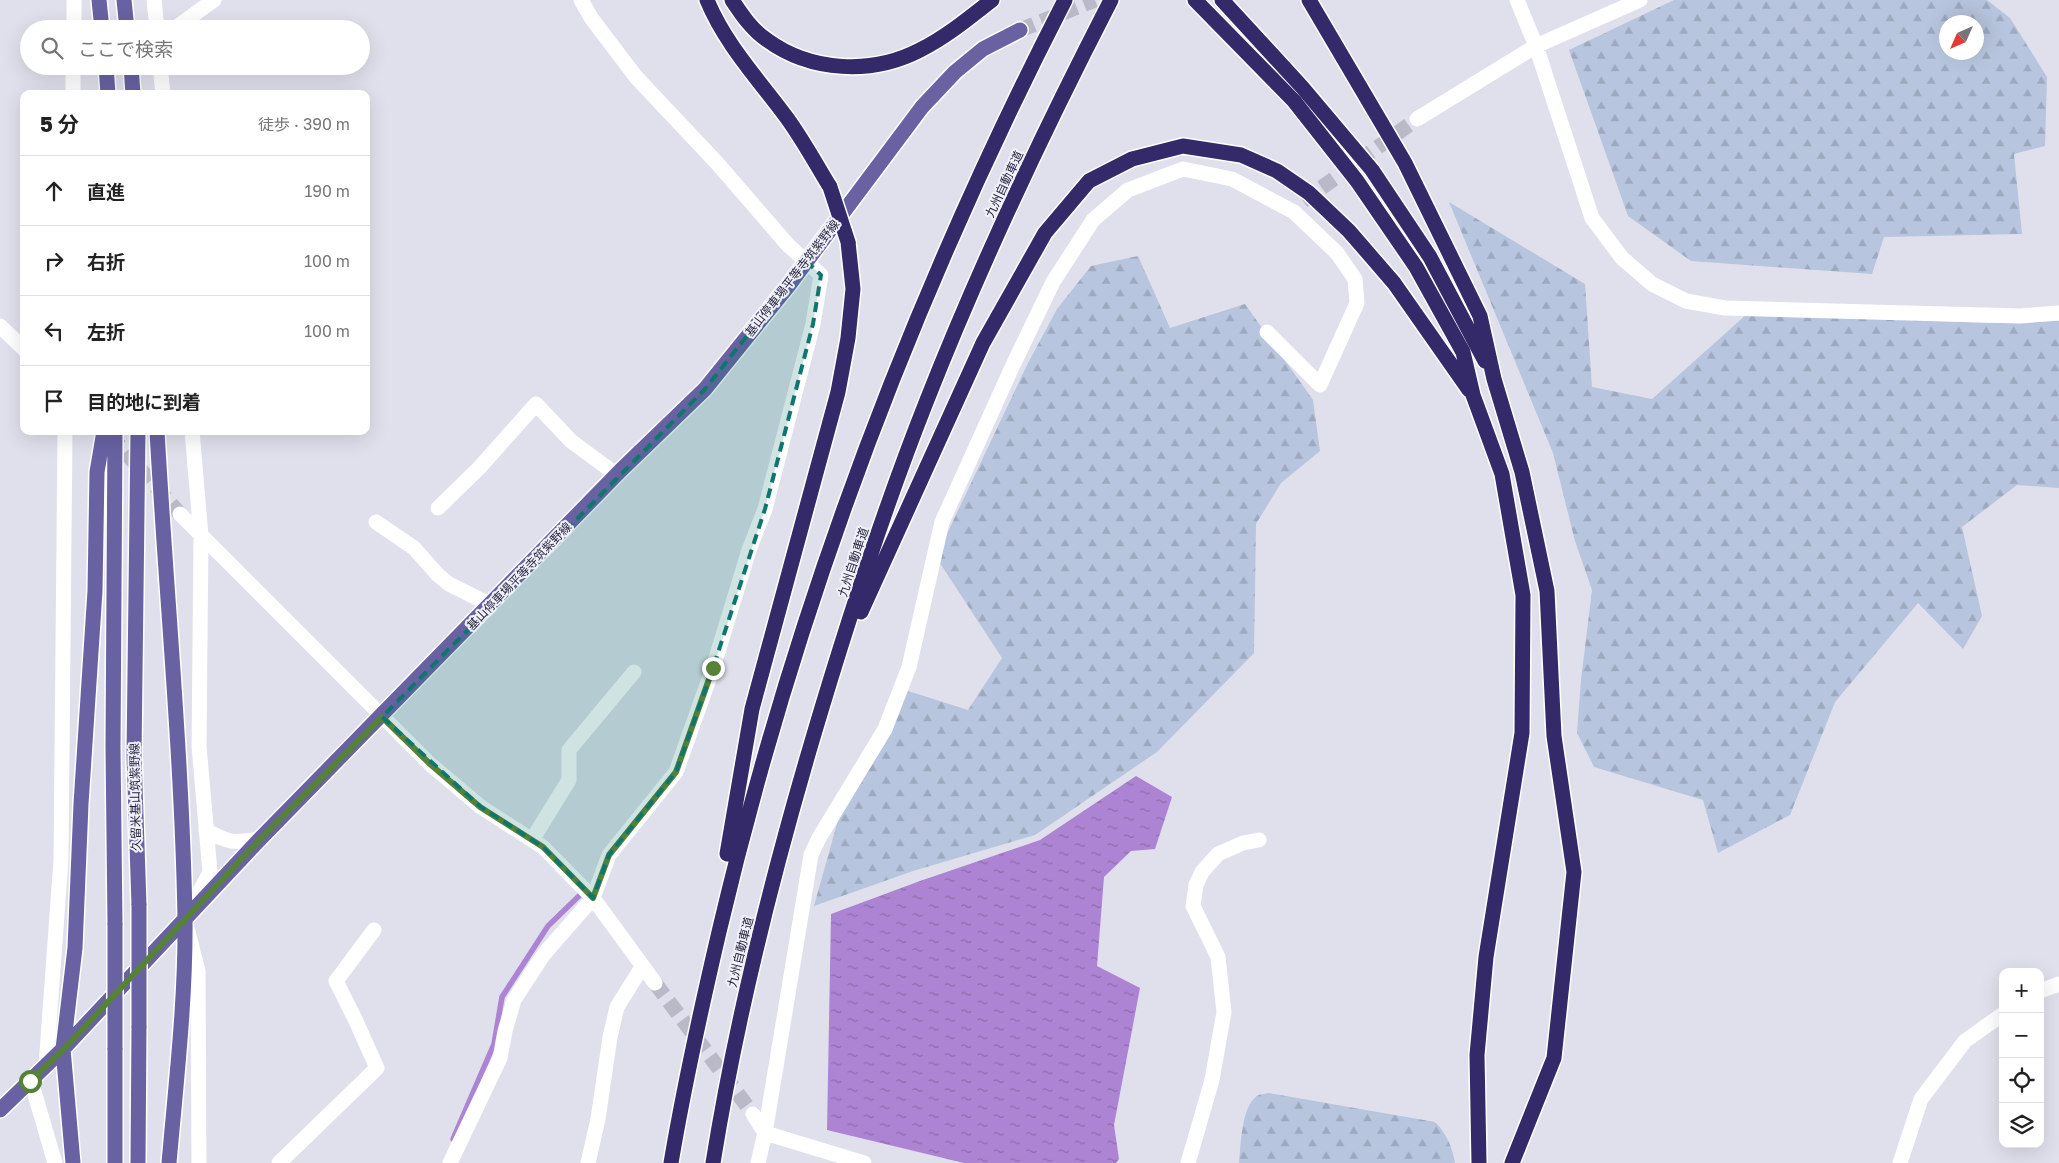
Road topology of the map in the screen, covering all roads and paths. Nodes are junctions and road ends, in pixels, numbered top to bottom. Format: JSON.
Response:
{"nodes":[{"id":1,"x":74,"y":0,"type":"edge"},
{"id":2,"x":99,"y":0,"type":"edge"},
{"id":3,"x":124,"y":0,"type":"edge"},
{"id":4,"x":154,"y":0,"type":"edge"},
{"id":5,"x":214,"y":0,"type":"edge"},
{"id":6,"x":581,"y":0,"type":"edge"},
{"id":7,"x":707,"y":0,"type":"edge"},
{"id":8,"x":732,"y":0,"type":"edge"},
{"id":9,"x":992,"y":0,"type":"edge"},
{"id":10,"x":1065,"y":0,"type":"edge"},
{"id":11,"x":1111,"y":0,"type":"edge"},
{"id":12,"x":1195,"y":0,"type":"edge"},
{"id":13,"x":1222,"y":0,"type":"edge"},
{"id":14,"x":1310,"y":0,"type":"edge"},
{"id":15,"x":1517,"y":0,"type":"edge"},
{"id":16,"x":1640,"y":0,"type":"edge"},
{"id":17,"x":74,"y":20,"type":"edge"},
{"id":18,"x":101,"y":20,"type":"edge"},
{"id":19,"x":126,"y":20,"type":"edge"},
{"id":20,"x":156,"y":20,"type":"edge"},
{"id":21,"x":186,"y":20,"type":"edge"},
{"id":22,"x":1020,"y":30,"type":"tunnel mouth"},
{"id":23,"x":1536,"y":46,"type":"junction"},
{"id":24,"x":73,"y":75,"type":"edge"},
{"id":25,"x":107,"y":75,"type":"edge"},
{"id":26,"x":132,"y":75,"type":"edge"},
{"id":27,"x":161,"y":75,"type":"edge"},
{"id":28,"x":73,"y":90,"type":"edge"},
{"id":29,"x":108,"y":90,"type":"edge"},
{"id":30,"x":133,"y":90,"type":"edge"},
{"id":31,"x":162,"y":90,"type":"edge"},
{"id":32,"x":1417,"y":119,"type":"tunnel mouth"},
{"id":33,"x":806,"y":261,"type":"junction"},
{"id":34,"x":2059,"y":313,"type":"edge"},
{"id":35,"x":0,"y":326,"type":"edge"},
{"id":36,"x":1267,"y":332,"type":"dead end"},
{"id":37,"x":20,"y":345,"type":"edge"},
{"id":38,"x":1494,"y":380,"type":"junction"},
{"id":39,"x":1473,"y":395,"type":"junction"},
{"id":40,"x":65,"y":435,"type":"edge"},
{"id":41,"x":103,"y":435,"type":"edge"},
{"id":42,"x":115,"y":435,"type":"edge"},
{"id":43,"x":138,"y":435,"type":"edge"},
{"id":44,"x":157,"y":435,"type":"edge"},
{"id":45,"x":192,"y":435,"type":"edge"},
{"id":46,"x":617,"y":474,"type":"junction"},
{"id":47,"x":438,"y":508,"type":"dead end"},
{"id":48,"x":180,"y":514,"type":"tunnel mouth"},
{"id":49,"x":376,"y":522,"type":"dead end"},
{"id":50,"x":201,"y":536,"type":"junction"},
{"id":51,"x":491,"y":605,"type":"junction"},
{"id":52,"x":634,"y":672,"type":"dead end"},
{"id":53,"x":830,"y":680,"type":"junction"},
{"id":54,"x":382,"y":717,"type":"junction"},
{"id":55,"x":206,"y":830,"type":"junction"},
{"id":56,"x":260,"y":839,"type":"junction"},
{"id":57,"x":532,"y":840,"type":"junction"},
{"id":58,"x":1259,"y":840,"type":"dead end"},
{"id":59,"x":593,"y":898,"type":"junction"},
{"id":60,"x":185,"y":920,"type":"junction"},
{"id":61,"x":374,"y":930,"type":"dead end"},
{"id":62,"x":642,"y":967,"type":"junction"},
{"id":63,"x":655,"y":983,"type":"tunnel mouth"},
{"id":64,"x":2059,"y":984,"type":"edge"},
{"id":65,"x":2044,"y":990,"type":"edge"},
{"id":66,"x":705,"y":992,"type":"junction"},
{"id":67,"x":1999,"y":1017,"type":"edge"},
{"id":68,"x":63,"y":1050,"type":"junction"},
{"id":69,"x":46,"y":1066,"type":"junction"},
{"id":70,"x":30,"y":1081,"type":"junction"},
{"id":71,"x":0,"y":1110,"type":"edge"},
{"id":72,"x":753,"y":1114,"type":"tunnel mouth"},
{"id":73,"x":765,"y":1133,"type":"junction"},
{"id":74,"x":55,"y":1163,"type":"edge"},
{"id":75,"x":73,"y":1163,"type":"edge"},
{"id":76,"x":115,"y":1163,"type":"edge"},
{"id":77,"x":138,"y":1163,"type":"edge"},
{"id":78,"x":169,"y":1163,"type":"edge"},
{"id":79,"x":198,"y":1163,"type":"edge"},
{"id":80,"x":279,"y":1163,"type":"edge"},
{"id":81,"x":450,"y":1163,"type":"edge"},
{"id":82,"x":588,"y":1163,"type":"edge"},
{"id":83,"x":671,"y":1163,"type":"edge"},
{"id":84,"x":712,"y":1163,"type":"edge"},
{"id":85,"x":758,"y":1163,"type":"edge"},
{"id":86,"x":864,"y":1163,"type":"edge"},
{"id":87,"x":1188,"y":1163,"type":"edge"},
{"id":88,"x":1479,"y":1163,"type":"edge"},
{"id":89,"x":1512,"y":1163,"type":"edge"},
{"id":90,"x":1900,"y":1163,"type":"edge"}],
"edges":[{"from":1,"to":17,"type":"street"},
{"from":2,"to":18,"type":"main road"},
{"from":3,"to":19,"type":"main road"},
{"from":4,"to":20,"type":"street"},
{"from":5,"to":21,"type":"street"},
{"from":6,"to":33,"type":"street"},
{"from":7,"to":66,"type":"highway","bridge":true},
{"from":8,"to":9,"type":"highway"},
{"from":10,"to":66,"type":"highway","name":"九州自動車道"},
{"from":11,"to":53,"type":"highway","name":"九州自動車道"},
{"from":12,"to":39,"type":"highway"},
{"from":13,"to":38,"type":"highway"},
{"from":14,"to":38,"type":"highway"},
{"from":15,"to":23,"type":"street"},
{"from":16,"to":23,"type":"street"},
{"from":22,"to":33,"type":"main road","name":"基山停車場平等寺筑紫野線"},
{"from":23,"to":32,"type":"street"},
{"from":23,"to":34,"type":"street"},
{"from":24,"to":28,"type":"street"},
{"from":25,"to":29,"type":"main road"},
{"from":26,"to":30,"type":"main road"},
{"from":27,"to":31,"type":"street"},
{"from":33,"to":46,"type":"main road","name":"基山停車場平等寺筑紫野線"},
{"from":33,"to":59,"type":"street"},
{"from":35,"to":37,"type":"street"},
{"from":36,"to":73,"type":"street"},
{"from":38,"to":89,"type":"highway"},
{"from":39,"to":53,"type":"highway"},
{"from":39,"to":88,"type":"highway"},
{"from":40,"to":69,"type":"street"},
{"from":41,"to":68,"type":"main road"},
{"from":42,"to":76,"type":"main road","name":"久留米基山筑紫野線","bridge":true},
{"from":43,"to":77,"type":"main road","name":"久留米基山筑紫野線","bridge":true},
{"from":44,"to":60,"type":"main road"},
{"from":45,"to":50,"type":"street"},
{"from":46,"to":47,"type":"street"},
{"from":46,"to":51,"type":"main road","name":"基山停車場平等寺筑紫野線"},
{"from":48,"to":50,"type":"street"},
{"from":49,"to":51,"type":"street"},
{"from":50,"to":54,"type":"street"},
{"from":50,"to":55,"type":"street"},
{"from":51,"to":54,"type":"main road","name":"基山停車場平等寺筑紫野線"},
{"from":52,"to":57,"type":"street"},
{"from":53,"to":84,"type":"highway","name":"九州自動車道"},
{"from":54,"to":56,"type":"main road","name":"基山停車場平等寺筑紫野線"},
{"from":54,"to":57,"type":"street"},
{"from":55,"to":56,"type":"street"},
{"from":55,"to":60,"type":"street"},
{"from":56,"to":60,"type":"main road","name":"基山停車場平等寺筑紫野線"},
{"from":57,"to":59,"type":"street"},
{"from":58,"to":87,"type":"street"},
{"from":59,"to":62,"type":"street"},
{"from":59,"to":81,"type":"street"},
{"from":60,"to":68,"type":"main road","name":"基山停車場平等寺筑紫野線"},
{"from":60,"to":78,"type":"main road"},
{"from":60,"to":79,"type":"street"},
{"from":61,"to":80,"type":"street"},
{"from":62,"to":63,"type":"street"},
{"from":62,"to":82,"type":"street"},
{"from":64,"to":65,"type":"street"},
{"from":66,"to":83,"type":"highway","name":"九州自動車道"},
{"from":67,"to":90,"type":"street"},
{"from":68,"to":69,"type":"main road","name":"基山停車場平等寺筑紫野線"},
{"from":68,"to":75,"type":"main road"},
{"from":69,"to":70,"type":"main road","name":"基山停車場平等寺筑紫野線"},
{"from":70,"to":71,"type":"main road","name":"基山停車場平等寺筑紫野線"},
{"from":70,"to":74,"type":"street"},
{"from":72,"to":73,"type":"street"},
{"from":73,"to":85,"type":"street"},
{"from":73,"to":86,"type":"street"}]}
